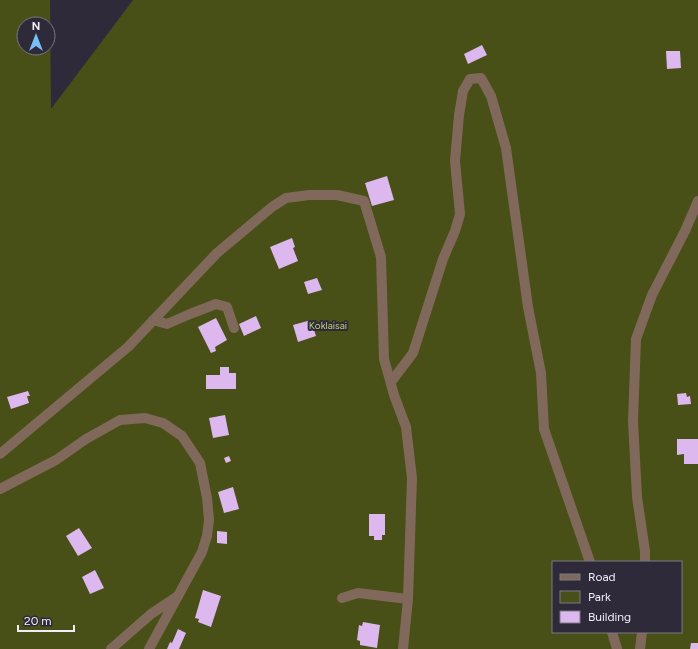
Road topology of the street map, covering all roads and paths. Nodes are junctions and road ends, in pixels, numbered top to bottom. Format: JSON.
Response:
{"nodes":[{"id":1,"x":698,"y":201,"type":"edge"},
{"id":2,"x":152,"y":320,"type":"junction"},
{"id":3,"x":234,"y":328,"type":"dead end"},
{"id":4,"x":391,"y":382,"type":"junction"},
{"id":5,"x":0,"y":454,"type":"edge"},
{"id":6,"x":0,"y":489,"type":"edge"},
{"id":7,"x":590,"y":561,"type":"edge"},
{"id":8,"x":645,"y":561,"type":"edge"},
{"id":9,"x":178,"y":596,"type":"junction"},
{"id":10,"x":342,"y":598,"type":"dead end"},
{"id":11,"x":408,"y":599,"type":"junction"},
{"id":12,"x":612,"y":633,"type":"edge"},
{"id":13,"x":642,"y":633,"type":"edge"},
{"id":14,"x":111,"y":649,"type":"edge"},
{"id":15,"x":149,"y":649,"type":"edge"},
{"id":16,"x":403,"y":649,"type":"edge"},
{"id":17,"x":617,"y":649,"type":"edge"},
{"id":18,"x":640,"y":649,"type":"edge"}],
"edges":[{"from":1,"to":8,"type":"street"},
{"from":2,"to":3,"type":"street"},
{"from":2,"to":4,"type":"street"},
{"from":2,"to":5,"type":"street"},
{"from":4,"to":7,"type":"street"},
{"from":4,"to":11,"type":"street"},
{"from":6,"to":9,"type":"street"},
{"from":9,"to":14,"type":"street"},
{"from":9,"to":15,"type":"street"},
{"from":10,"to":11,"type":"street"},
{"from":11,"to":16,"type":"street"},
{"from":12,"to":17,"type":"street"},
{"from":13,"to":18,"type":"street"}]}
